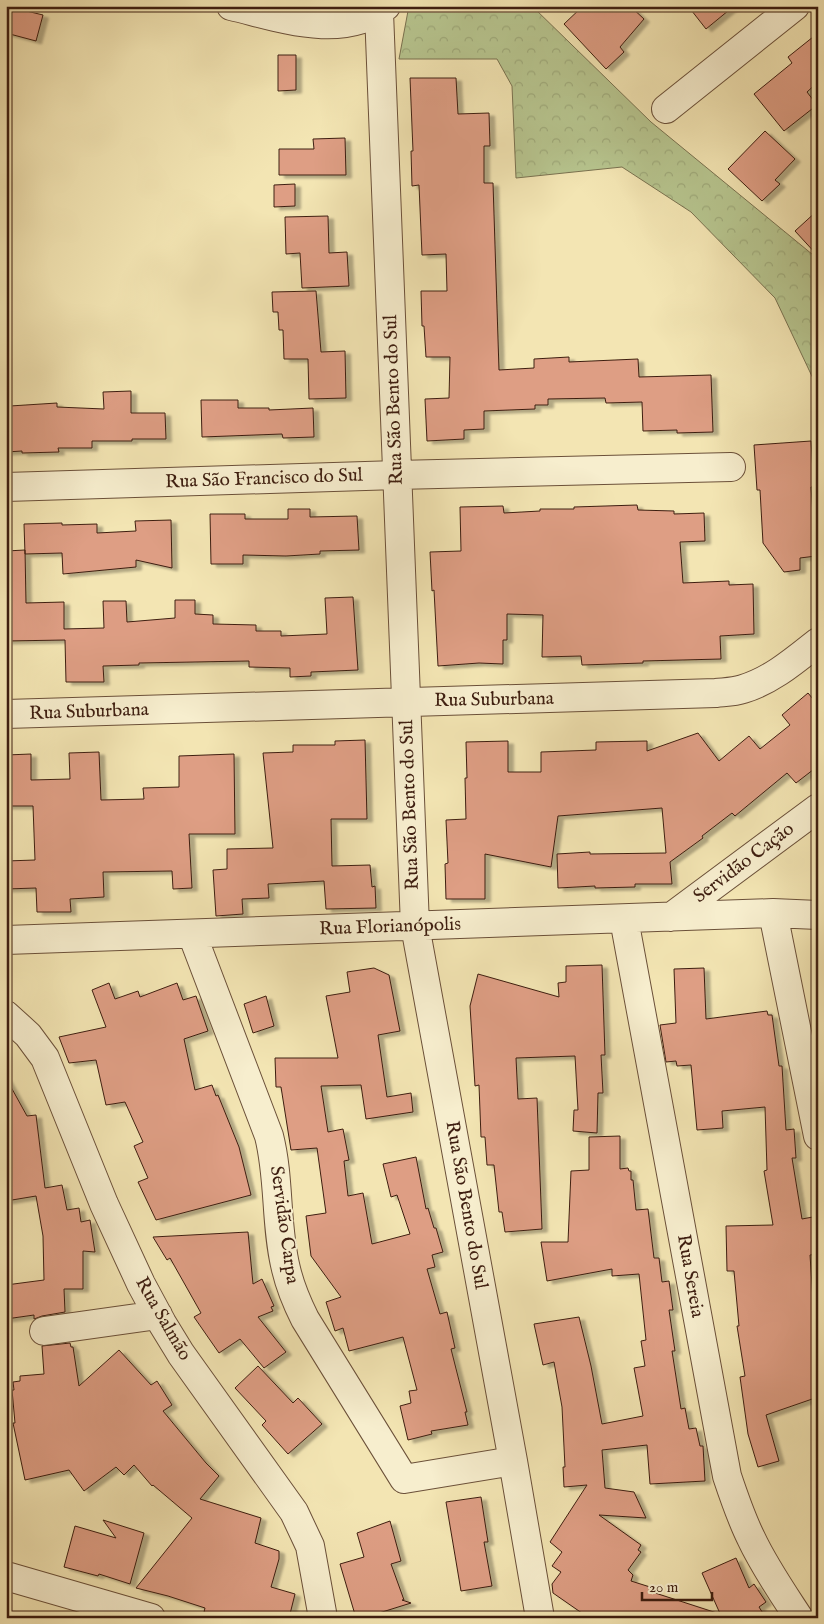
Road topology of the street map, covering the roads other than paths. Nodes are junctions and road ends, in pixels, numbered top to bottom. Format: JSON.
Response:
{"nodes":[{"id":1,"x":231,"y":6,"type":"edge"},
{"id":2,"x":795,"y":6,"type":"edge"},
{"id":3,"x":382,"y":9,"type":"edge"},
{"id":4,"x":666,"y":108,"type":"dead end"},
{"id":5,"x":731,"y":467,"type":"dead end"},
{"id":6,"x":397,"y":475,"type":"junction"},
{"id":7,"x":6,"y":487,"type":"edge"},
{"id":8,"x":818,"y":642,"type":"edge"},
{"id":9,"x":406,"y":702,"type":"junction"},
{"id":10,"x":6,"y":714,"type":"edge"},
{"id":11,"x":818,"y":808,"type":"edge"},
{"id":12,"x":818,"y":906,"type":"edge"},
{"id":13,"x":773,"y":913,"type":"junction"},
{"id":14,"x":818,"y":915,"type":"edge"},
{"id":15,"x":671,"y":917,"type":"junction"},
{"id":16,"x":624,"y":919,"type":"junction"},
{"id":17,"x":414,"y":926,"type":"junction"},
{"id":18,"x":192,"y":934,"type":"junction"},
{"id":19,"x":6,"y":940,"type":"edge"},
{"id":20,"x":6,"y":1015,"type":"edge"},
{"id":21,"x":818,"y":1136,"type":"edge"},
{"id":22,"x":158,"y":1315,"type":"junction"},
{"id":23,"x":44,"y":1331,"type":"dead end"},
{"id":24,"x":513,"y":1461,"type":"junction"},
{"id":25,"x":6,"y":1576,"type":"edge"},
{"id":26,"x":151,"y":1618,"type":"edge"},
{"id":27,"x":324,"y":1618,"type":"edge"},
{"id":28,"x":540,"y":1618,"type":"edge"},
{"id":29,"x":799,"y":1618,"type":"edge"}],
"edges":[{"from":1,"to":3,"type":"street"},
{"from":2,"to":4,"type":"street"},
{"from":3,"to":6,"type":"street","name":"Rua São Bento do Sul"},
{"from":5,"to":6,"type":"street","name":"Rua São Francisco do Sul"},
{"from":6,"to":7,"type":"street","name":"Rua São Francisco do Sul"},
{"from":6,"to":9,"type":"street","name":"Rua São Bento do Sul"},
{"from":8,"to":9,"type":"street","name":"Rua Suburbana"},
{"from":9,"to":10,"type":"street","name":"Rua Suburbana"},
{"from":9,"to":17,"type":"street","name":"Rua São Bento do Sul"},
{"from":11,"to":15,"type":"street","name":"Servidão Cação"},
{"from":12,"to":13,"type":"street","name":"Rua Florianópolis"},
{"from":13,"to":14,"type":"street","name":"Rua Florianópolis"},
{"from":13,"to":15,"type":"street","name":"Rua Florianópolis"},
{"from":13,"to":21,"type":"street"},
{"from":15,"to":16,"type":"street","name":"Rua Florianópolis"},
{"from":16,"to":17,"type":"street","name":"Rua Florianópolis"},
{"from":16,"to":29,"type":"street","name":"Rua Sereia"},
{"from":17,"to":18,"type":"street","name":"Rua Florianópolis"},
{"from":17,"to":24,"type":"street","name":"Rua São Bento do Sul"},
{"from":18,"to":19,"type":"street","name":"Rua Florianópolis"},
{"from":18,"to":24,"type":"street","name":"Servidão Carpa"},
{"from":20,"to":22,"type":"street","name":"Rua Salmão"},
{"from":22,"to":23,"type":"street"},
{"from":22,"to":27,"type":"street","name":"Rua Salmão"},
{"from":24,"to":28,"type":"street","name":"Rua São Bento do Sul"},
{"from":25,"to":26,"type":"street"}]}
